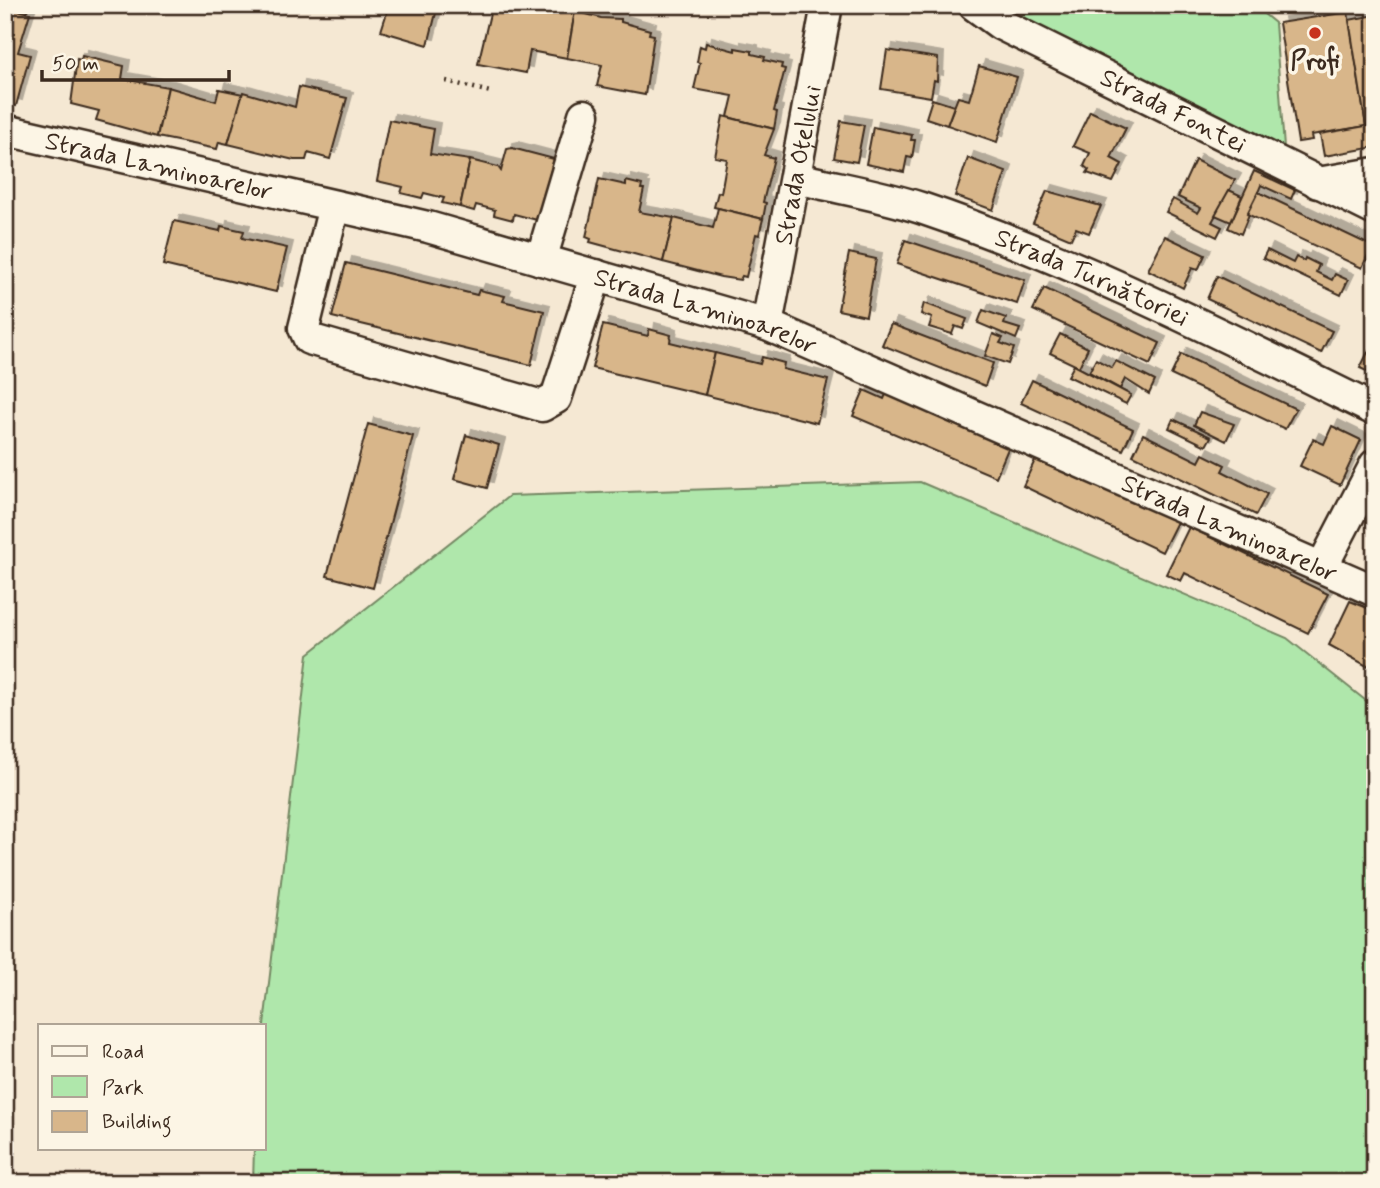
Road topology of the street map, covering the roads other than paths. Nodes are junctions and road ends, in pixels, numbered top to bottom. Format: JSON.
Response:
{"nodes":[{"id":1,"x":827,"y":5,"type":"edge"},
{"id":2,"x":974,"y":5,"type":"edge"},
{"id":3,"x":584,"y":115,"type":"dead end"},
{"id":4,"x":5,"y":130,"type":"edge"},
{"id":5,"x":1375,"y":173,"type":"edge"},
{"id":6,"x":797,"y":178,"type":"junction"},
{"id":7,"x":1318,"y":183,"type":"junction"},
{"id":8,"x":334,"y":206,"type":"junction"},
{"id":9,"x":1375,"y":210,"type":"edge"},
{"id":10,"x":541,"y":260,"type":"junction"},
{"id":11,"x":597,"y":275,"type":"junction"},
{"id":12,"x":767,"y":325,"type":"junction"},
{"id":13,"x":1375,"y":410,"type":"edge"},
{"id":14,"x":1375,"y":465,"type":"edge"},
{"id":15,"x":1322,"y":567,"type":"junction"},
{"id":16,"x":1375,"y":591,"type":"edge"}],
"edges":[{"from":1,"to":6,"type":"street","name":"Strada Oțelului"},
{"from":2,"to":7,"type":"street","name":"Strada Fontei"},
{"from":3,"to":10,"type":"street"},
{"from":4,"to":8,"type":"street","name":"Strada Laminoarelor"},
{"from":5,"to":7,"type":"street"},
{"from":6,"to":12,"type":"street","name":"Strada Oțelului"},
{"from":6,"to":13,"type":"street","name":"Strada Turnătoriei"},
{"from":7,"to":9,"type":"street","name":"Strada Fontei"},
{"from":8,"to":10,"type":"street","name":"Strada Laminoarelor"},
{"from":8,"to":11,"type":"street"},
{"from":10,"to":11,"type":"street","name":"Strada Laminoarelor"},
{"from":11,"to":12,"type":"street","name":"Strada Laminoarelor"},
{"from":12,"to":15,"type":"street","name":"Strada Laminoarelor"},
{"from":14,"to":15,"type":"street"},
{"from":15,"to":16,"type":"street","name":"Strada Laminoarelor"}]}
